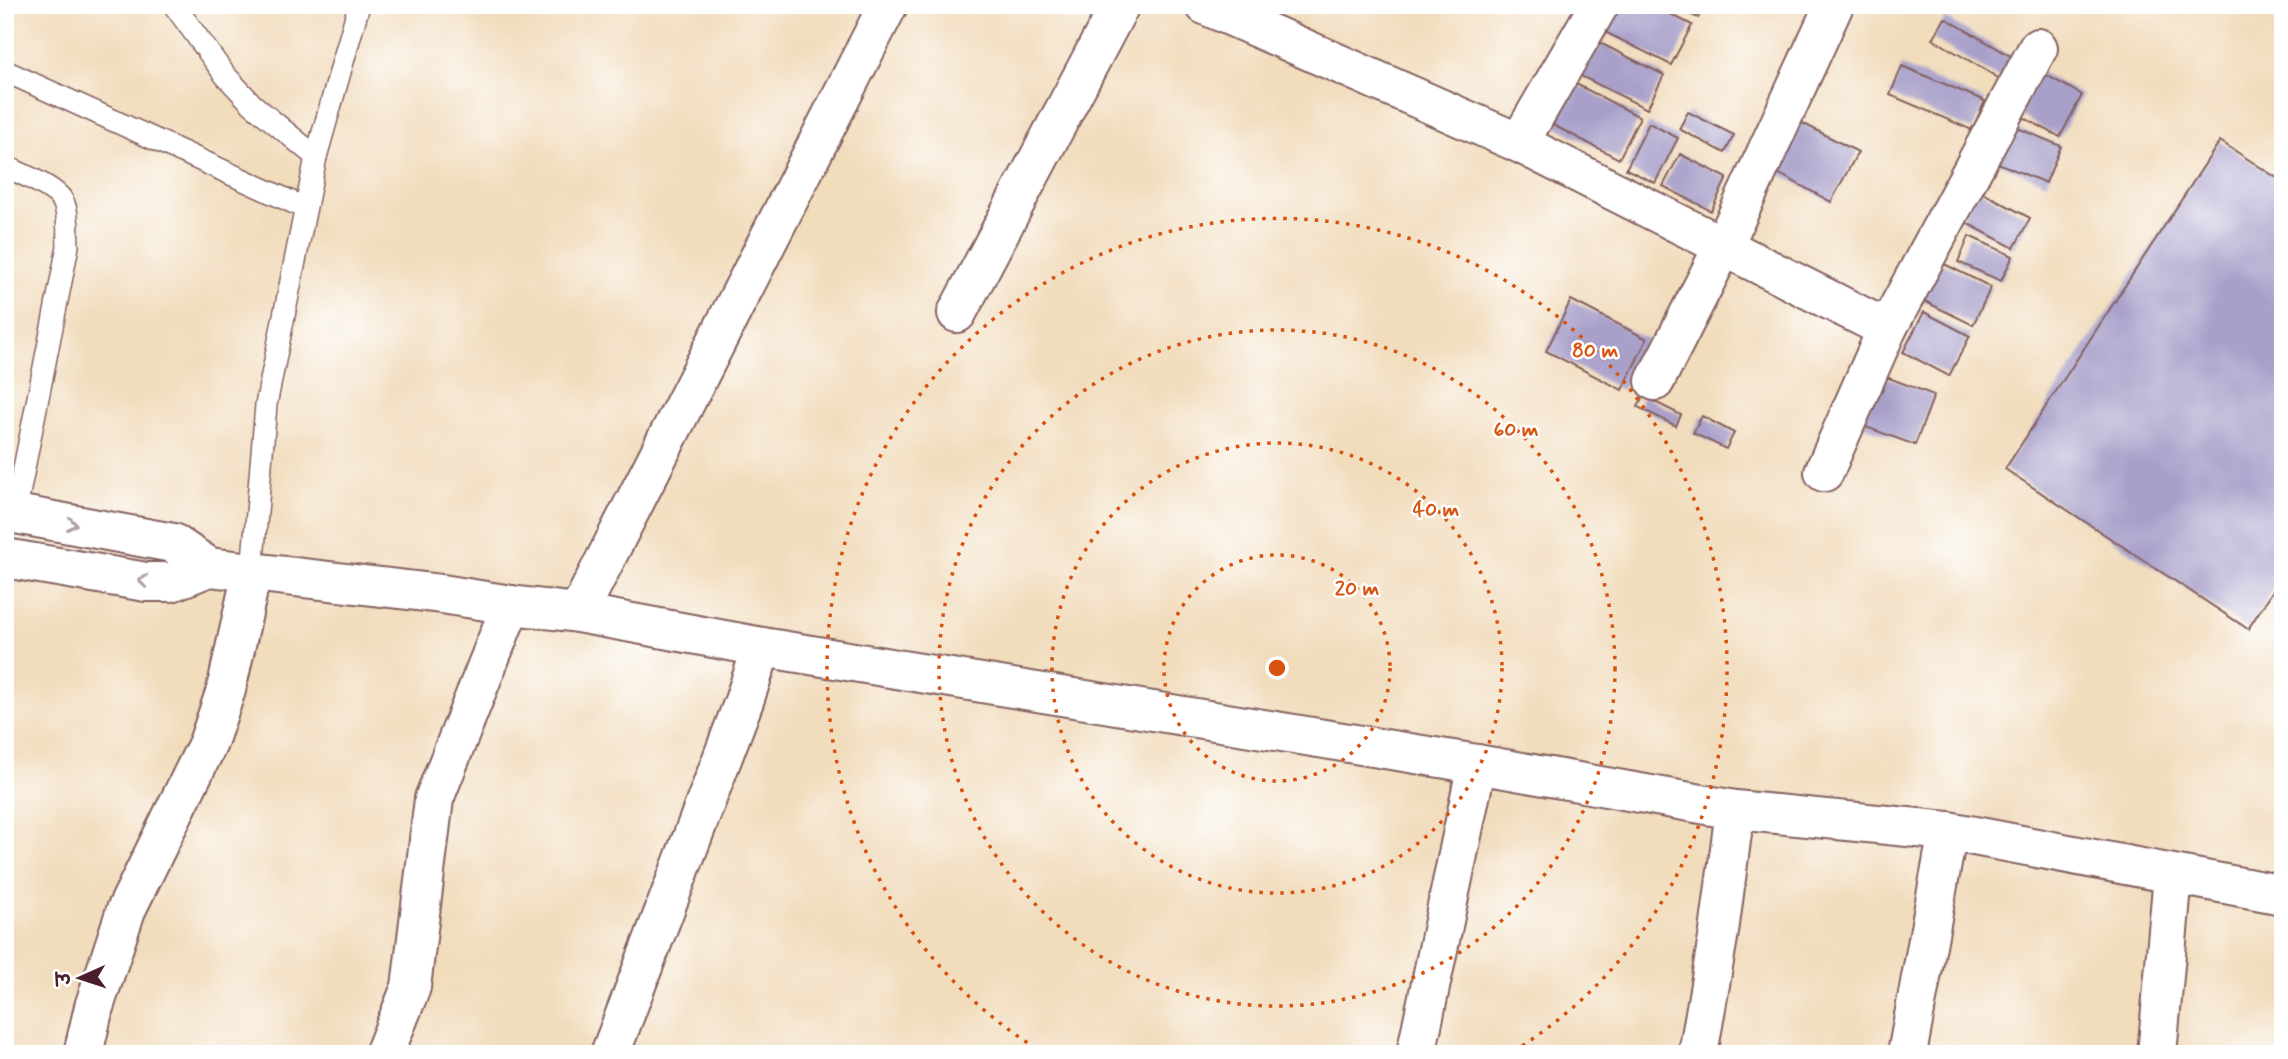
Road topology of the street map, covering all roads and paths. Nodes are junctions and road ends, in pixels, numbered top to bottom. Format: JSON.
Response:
{"nodes":[{"id":1,"x":174,"y":5,"type":"edge"},
{"id":2,"x":359,"y":5,"type":"edge"},
{"id":3,"x":888,"y":5,"type":"edge"},
{"id":4,"x":1120,"y":5,"type":"edge"},
{"id":5,"x":1205,"y":5,"type":"edge"},
{"id":6,"x":1599,"y":5,"type":"edge"},
{"id":7,"x":1834,"y":5,"type":"edge"},
{"id":8,"x":2038,"y":48,"type":"dead end"},
{"id":9,"x":5,"y":71,"type":"edge"},
{"id":10,"x":1519,"y":143,"type":"junction"},
{"id":11,"x":316,"y":157,"type":"junction"},
{"id":12,"x":5,"y":166,"type":"edge"},
{"id":13,"x":305,"y":208,"type":"junction"},
{"id":14,"x":1723,"y":247,"type":"junction"},
{"id":15,"x":957,"y":313,"type":"dead end"},
{"id":16,"x":1887,"y":329,"type":"junction"},
{"id":17,"x":1655,"y":381,"type":"dead end"},
{"id":18,"x":1824,"y":472,"type":"dead end"},
{"id":19,"x":10,"y":513,"type":"edge"},
{"id":20,"x":5,"y":558,"type":"edge"},
{"id":21,"x":209,"y":567,"type":"junction"},
{"id":22,"x":252,"y":572,"type":"junction"},
{"id":23,"x":511,"y":605,"type":"junction"},
{"id":24,"x":578,"y":613,"type":"junction"},
{"id":25,"x":762,"y":648,"type":"junction"},
{"id":26,"x":1477,"y":764,"type":"junction"},
{"id":27,"x":1735,"y":810,"type":"junction"},
{"id":28,"x":1948,"y":831,"type":"junction"},
{"id":29,"x":2173,"y":875,"type":"junction"},
{"id":30,"x":2283,"y":895,"type":"edge"},
{"id":31,"x":83,"y":1054,"type":"edge"},
{"id":32,"x":384,"y":1054,"type":"edge"},
{"id":33,"x":610,"y":1054,"type":"edge"},
{"id":34,"x":1416,"y":1054,"type":"edge"},
{"id":35,"x":1698,"y":1054,"type":"edge"},
{"id":36,"x":1907,"y":1054,"type":"edge"},
{"id":37,"x":2157,"y":1054,"type":"edge"}],
"edges":[{"from":1,"to":11,"type":"lane"},
{"from":2,"to":11,"type":"lane"},
{"from":3,"to":24,"type":"street"},
{"from":4,"to":15,"type":"street"},
{"from":5,"to":10,"type":"street"},
{"from":6,"to":10,"type":"street"},
{"from":7,"to":14,"type":"street"},
{"from":8,"to":16,"type":"street"},
{"from":9,"to":13,"type":"lane"},
{"from":10,"to":14,"type":"street"},
{"from":11,"to":13,"type":"lane"},
{"from":12,"to":19,"type":"lane"},
{"from":13,"to":22,"type":"lane"},
{"from":14,"to":16,"type":"street"},
{"from":14,"to":17,"type":"street"},
{"from":16,"to":18,"type":"street"},
{"from":19,"to":21,"type":"street","one_way":true},
{"from":21,"to":20,"type":"street","one_way":true},
{"from":21,"to":22,"type":"street"},
{"from":22,"to":23,"type":"street"},
{"from":22,"to":31,"type":"street"},
{"from":23,"to":24,"type":"street"},
{"from":23,"to":32,"type":"street"},
{"from":24,"to":25,"type":"street"},
{"from":25,"to":26,"type":"street"},
{"from":25,"to":33,"type":"street"},
{"from":26,"to":27,"type":"street"},
{"from":26,"to":34,"type":"street"},
{"from":27,"to":28,"type":"street"},
{"from":27,"to":35,"type":"street"},
{"from":28,"to":29,"type":"street"},
{"from":28,"to":36,"type":"street"},
{"from":29,"to":30,"type":"street"},
{"from":29,"to":37,"type":"street"}]}
